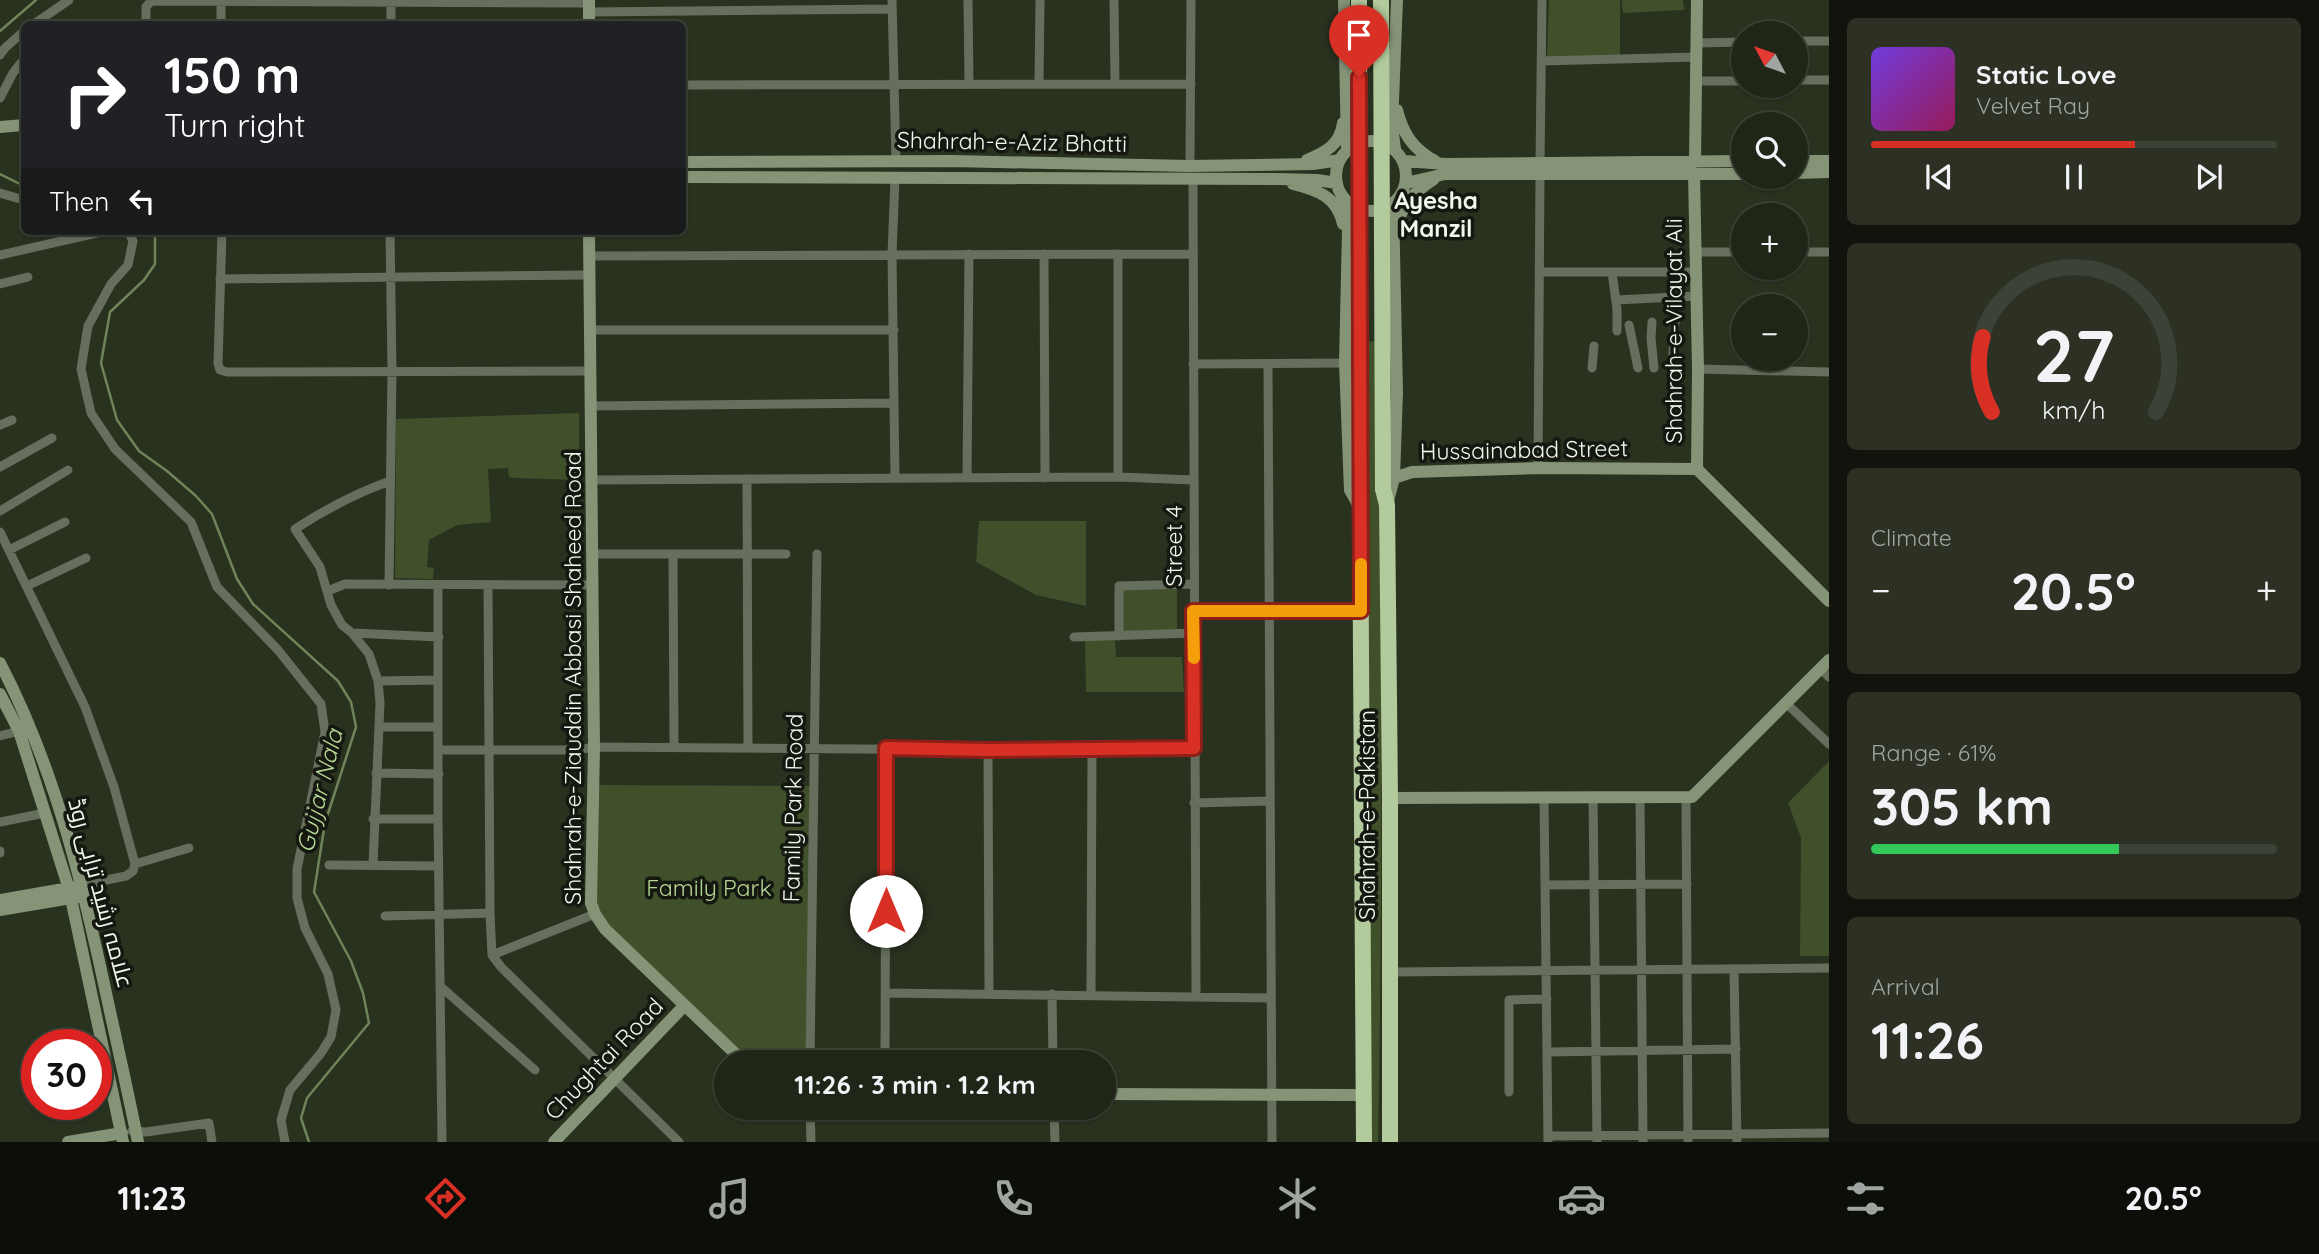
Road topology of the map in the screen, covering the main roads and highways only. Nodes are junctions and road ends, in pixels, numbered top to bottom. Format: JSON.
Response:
{"nodes":[{"id":1,"x":1344,"y":0,"type":"edge"},
{"id":2,"x":1359,"y":0,"type":"edge"},
{"id":3,"x":1381,"y":0,"type":"edge"},
{"id":4,"x":1397,"y":0,"type":"edge"},
{"id":5,"x":1697,"y":0,"type":"edge"},
{"id":6,"x":1346,"y":94,"type":"junction"},
{"id":7,"x":1394,"y":100,"type":"junction"},
{"id":8,"x":21,"y":118,"type":"edge"},
{"id":9,"x":0,"y":121,"type":"edge"},
{"id":10,"x":21,"y":125,"type":"edge"},
{"id":11,"x":0,"y":127,"type":"edge"},
{"id":12,"x":1395,"y":149,"type":"junction"},
{"id":13,"x":1344,"y":155,"type":"junction"},
{"id":14,"x":1404,"y":161,"type":"junction"},
{"id":15,"x":1808,"y":161,"type":"edge"},
{"id":16,"x":1829,"y":161,"type":"edge"},
{"id":17,"x":686,"y":162,"type":"edge"},
{"id":18,"x":1731,"y":163,"type":"edge"},
{"id":19,"x":1294,"y":165,"type":"junction"},
{"id":20,"x":1694,"y":168,"type":"junction"},
{"id":21,"x":1440,"y":169,"type":"junction"},
{"id":22,"x":1829,"y":172,"type":"edge"},
{"id":23,"x":1731,"y":173,"type":"edge"},
{"id":24,"x":1808,"y":173,"type":"edge"},
{"id":25,"x":686,"y":177,"type":"edge"},
{"id":26,"x":1276,"y":179,"type":"junction"},
{"id":27,"x":1337,"y":183,"type":"junction"},
{"id":28,"x":1406,"y":183,"type":"junction"},
{"id":29,"x":1346,"y":201,"type":"junction"},
{"id":30,"x":1393,"y":205,"type":"junction"},
{"id":31,"x":589,"y":235,"type":"edge"},
{"id":32,"x":1394,"y":236,"type":"junction"},
{"id":33,"x":1346,"y":298,"type":"junction"},
{"id":34,"x":1395,"y":455,"type":"junction"},
{"id":35,"x":1697,"y":469,"type":"junction"},
{"id":36,"x":1412,"y":472,"type":"junction"},
{"id":37,"x":1388,"y":490,"type":"junction"},
{"id":38,"x":1362,"y":511,"type":"junction"},
{"id":39,"x":1829,"y":601,"type":"edge"},
{"id":40,"x":0,"y":663,"type":"edge"},
{"id":41,"x":1826,"y":669,"type":"edge"},
{"id":42,"x":0,"y":694,"type":"edge"},
{"id":43,"x":1391,"y":798,"type":"junction"},
{"id":44,"x":77,"y":892,"type":"junction"},
{"id":45,"x":0,"y":900,"type":"edge"},
{"id":46,"x":0,"y":911,"type":"edge"},
{"id":47,"x":684,"y":1006,"type":"junction"},
{"id":48,"x":731,"y":1050,"type":"edge"},
{"id":49,"x":1116,"y":1094,"type":"edge"},
{"id":50,"x":1364,"y":1096,"type":"junction"},
{"id":51,"x":131,"y":1138,"type":"edge"},
{"id":52,"x":68,"y":1142,"type":"edge"},
{"id":53,"x":554,"y":1142,"type":"edge"},
{"id":54,"x":1364,"y":1142,"type":"edge"},
{"id":55,"x":1390,"y":1142,"type":"edge"}],
"edges":[{"from":1,"to":6,"type":"main road"},
{"from":2,"to":38,"type":"highway","name":"Shahrah-e-Pakistan","bridge":true},
{"from":3,"to":37,"type":"highway","name":"Shahrah-e-Pakistan","bridge":true},
{"from":4,"to":7,"type":"main road"},
{"from":5,"to":20,"type":"main road","name":"Shahrah-e-Vilayat Ali"},
{"from":6,"to":13,"type":"main road"},
{"from":6,"to":19,"type":"main road"},
{"from":7,"to":12,"type":"main road"},
{"from":7,"to":21,"type":"main road"},
{"from":8,"to":9,"type":"main road"},
{"from":10,"to":11,"type":"main road"},
{"from":12,"to":13,"type":"main road"},
{"from":12,"to":14,"type":"main road"},
{"from":13,"to":19,"type":"main road","name":"Shahrah-e-Aziz Bhatti"},
{"from":13,"to":27,"type":"main road"},
{"from":14,"to":21,"type":"main road"},
{"from":14,"to":28,"type":"main road"},
{"from":15,"to":16,"type":"main road"},
{"from":17,"to":19,"type":"main road","name":"Shahrah-e-Aziz Bhatti"},
{"from":18,"to":20,"type":"main road"},
{"from":20,"to":21,"type":"main road"},
{"from":20,"to":23,"type":"main road"},
{"from":20,"to":35,"type":"main road","name":"Shahrah-e-Vilayat Ali"},
{"from":21,"to":28,"type":"main road"},
{"from":21,"to":32,"type":"main road"},
{"from":22,"to":24,"type":"main road"},
{"from":25,"to":26,"type":"main road","name":"Shahrah-e-Aziz Bhatti"},
{"from":26,"to":27,"type":"main road","name":"Shahrah-e-Aziz Bhatti"},
{"from":26,"to":33,"type":"main road"},
{"from":27,"to":29,"type":"main road"},
{"from":28,"to":30,"type":"main road"},
{"from":29,"to":30,"type":"main road"},
{"from":29,"to":33,"type":"main road"},
{"from":30,"to":32,"type":"main road"},
{"from":31,"to":47,"type":"main road","name":"Shahrah-e-Ziauddin Abbasi Shaheed Road"},
{"from":32,"to":34,"type":"main road"},
{"from":33,"to":38,"type":"main road"},
{"from":34,"to":36,"type":"main road"},
{"from":34,"to":37,"type":"main road"},
{"from":35,"to":36,"type":"main road","name":"Hussainabad Street"},
{"from":35,"to":39,"type":"main road","name":"Shahrah-e-Vilayat Ali"},
{"from":36,"to":37,"type":"main road","name":"Hussainabad Street"},
{"from":37,"to":43,"type":"highway","name":"Shahrah-e-Pakistan"},
{"from":38,"to":50,"type":"highway","name":"Shahrah-e-Pakistan"},
{"from":40,"to":44,"type":"main road","name":"علامہ رشید ترابی روڈ"},
{"from":41,"to":43,"type":"main road"},
{"from":42,"to":44,"type":"main road","name":"علامہ رشید ترابی روڈ"},
{"from":43,"to":55,"type":"highway","name":"Shahrah-e-Pakistan"},
{"from":44,"to":45,"type":"main road"},
{"from":44,"to":46,"type":"main road"},
{"from":44,"to":51,"type":"main road","name":"علامہ رشید ترابی روڈ"},
{"from":47,"to":48,"type":"main road","name":"Shahrah-e-Ziauddin Abbasi Shaheed Road"},
{"from":47,"to":53,"type":"main road","name":"Chughtai Road"},
{"from":49,"to":50,"type":"main road"},
{"from":50,"to":54,"type":"highway","name":"Shahrah-e-Pakistan"},
{"from":51,"to":52,"type":"main road"}]}
